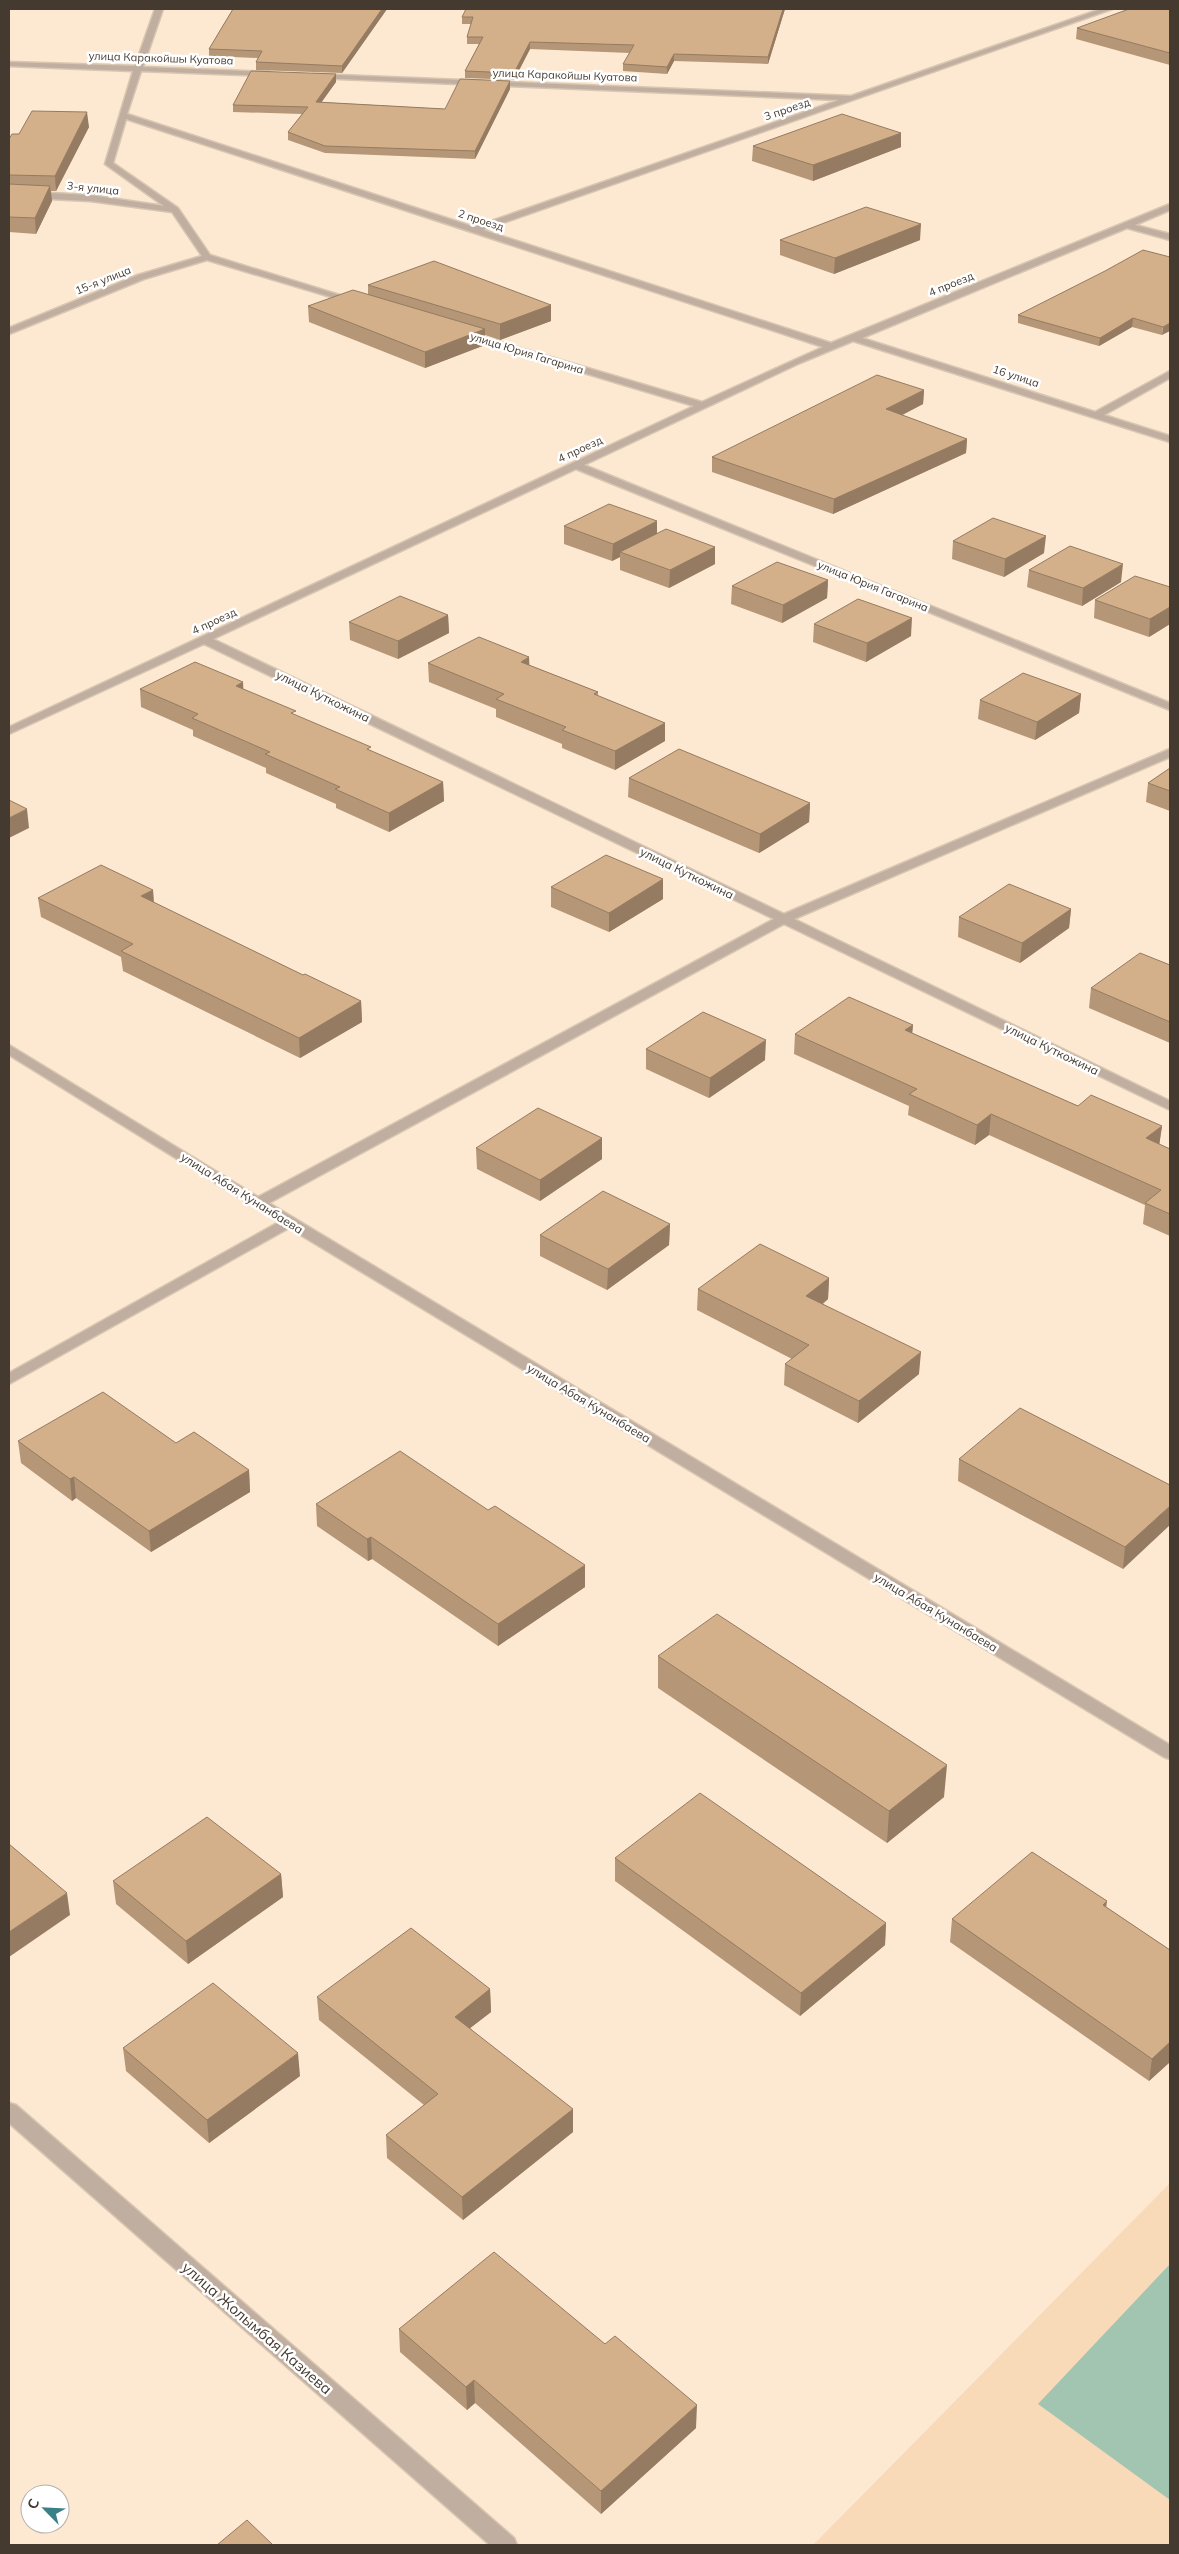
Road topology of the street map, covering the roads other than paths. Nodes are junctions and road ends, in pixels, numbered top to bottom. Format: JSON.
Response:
{"nodes":[{"id":1,"x":159,"y":9,"type":"edge"},
{"id":2,"x":1108,"y":9,"type":"edge"},
{"id":3,"x":9,"y":64,"type":"edge"},
{"id":4,"x":138,"y":68,"type":"junction"},
{"id":5,"x":277,"y":74,"type":"edge"},
{"id":6,"x":306,"y":75,"type":"edge"},
{"id":7,"x":851,"y":98,"type":"junction"},
{"id":8,"x":123,"y":115,"type":"junction"},
{"id":9,"x":9,"y":194,"type":"edge"},
{"id":10,"x":1170,"y":208,"type":"edge"},
{"id":11,"x":175,"y":210,"type":"junction"},
{"id":12,"x":1127,"y":225,"type":"junction"},
{"id":13,"x":473,"y":230,"type":"junction"},
{"id":14,"x":1170,"y":237,"type":"edge"},
{"id":15,"x":207,"y":257,"type":"junction"},
{"id":16,"x":360,"y":303,"type":"edge"},
{"id":17,"x":9,"y":331,"type":"edge"},
{"id":18,"x":455,"y":331,"type":"edge"},
{"id":19,"x":854,"y":338,"type":"junction"},
{"id":20,"x":833,"y":347,"type":"junction"},
{"id":21,"x":1170,"y":374,"type":"edge"},
{"id":22,"x":703,"y":406,"type":"junction"},
{"id":23,"x":1096,"y":415,"type":"junction"},
{"id":24,"x":1170,"y":438,"type":"edge"},
{"id":25,"x":576,"y":465,"type":"junction"},
{"id":26,"x":204,"y":639,"type":"junction"},
{"id":27,"x":1170,"y":707,"type":"edge"},
{"id":28,"x":9,"y":731,"type":"edge"},
{"id":29,"x":1170,"y":753,"type":"edge"},
{"id":30,"x":784,"y":920,"type":"junction"},
{"id":31,"x":9,"y":1049,"type":"edge"},
{"id":32,"x":1170,"y":1106,"type":"edge"},
{"id":33,"x":258,"y":1203,"type":"junction"},
{"id":34,"x":289,"y":1222,"type":"junction"},
{"id":35,"x":9,"y":1379,"type":"edge"},
{"id":36,"x":1170,"y":1753,"type":"edge"},
{"id":37,"x":9,"y":2111,"type":"edge"},
{"id":38,"x":506,"y":2545,"type":"edge"}],
"edges":[{"from":1,"to":4,"type":"street"},
{"from":2,"to":7,"type":"street","name":"3 проезд"},
{"from":3,"to":4,"type":"street","name":"улица Каракойшы Куатова"},
{"from":4,"to":5,"type":"street","name":"улица Каракойшы Куатова"},
{"from":4,"to":8,"type":"street"},
{"from":6,"to":7,"type":"street","name":"улица Каракойшы Куатова"},
{"from":7,"to":13,"type":"street","name":"3 проезд"},
{"from":8,"to":11,"type":"street"},
{"from":8,"to":13,"type":"street","name":"2 проезд"},
{"from":9,"to":11,"type":"street","name":"3-я улица"},
{"from":10,"to":12,"type":"street","name":"4 проезд"},
{"from":11,"to":15,"type":"street"},
{"from":12,"to":14,"type":"street"},
{"from":12,"to":19,"type":"street","name":"4 проезд"},
{"from":13,"to":20,"type":"street","name":"2 проезд"},
{"from":15,"to":16,"type":"street"},
{"from":15,"to":17,"type":"street","name":"15-я улица"},
{"from":18,"to":22,"type":"street","name":"улица Юрия Гагарина"},
{"from":19,"to":20,"type":"street","name":"4 проезд"},
{"from":19,"to":23,"type":"street","name":"16 улица"},
{"from":20,"to":22,"type":"street","name":"4 проезд"},
{"from":21,"to":23,"type":"street"},
{"from":22,"to":25,"type":"street","name":"4 проезд"},
{"from":23,"to":24,"type":"street","name":"16 улица"},
{"from":25,"to":26,"type":"street","name":"4 проезд"},
{"from":25,"to":27,"type":"street","name":"улица Юрия Гагарина"},
{"from":26,"to":28,"type":"street","name":"4 проезд"},
{"from":26,"to":30,"type":"street","name":"улица Куткожина"},
{"from":29,"to":30,"type":"street"},
{"from":30,"to":32,"type":"street","name":"улица Куткожина"},
{"from":30,"to":33,"type":"street"},
{"from":31,"to":33,"type":"street","name":"улица Абая Кунанбаева"},
{"from":33,"to":34,"type":"street","name":"улица Абая Кунанбаева"},
{"from":34,"to":35,"type":"street"},
{"from":34,"to":36,"type":"street","name":"улица Абая Кунанбаева"},
{"from":37,"to":38,"type":"street","name":"улица Жолымбая Казиева"}]}
